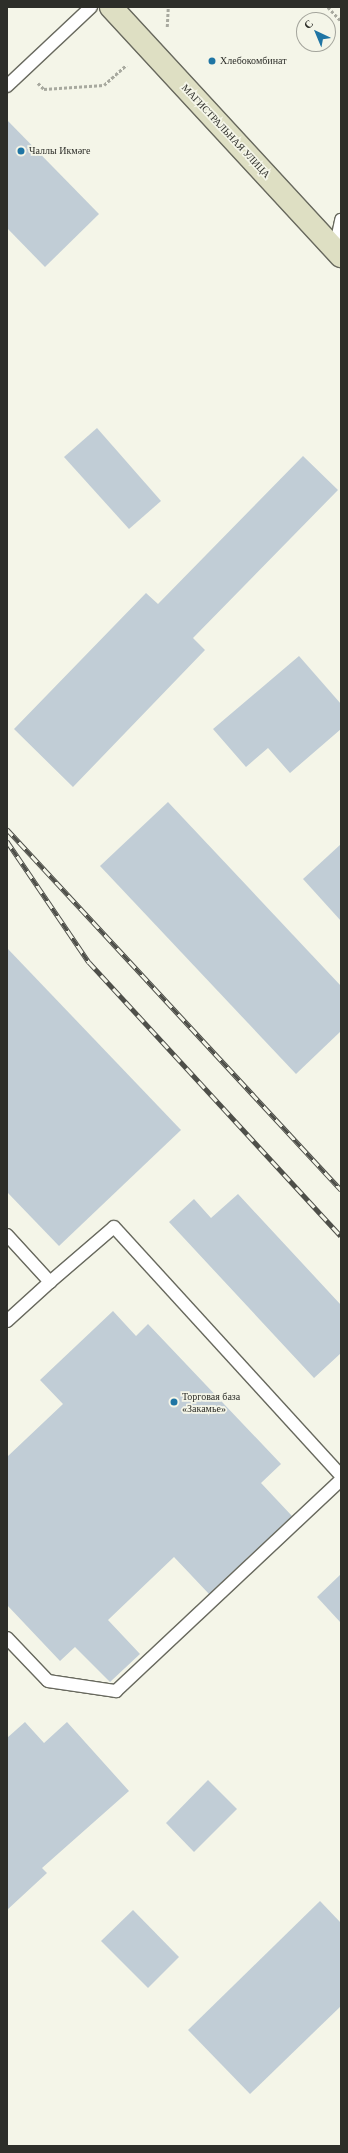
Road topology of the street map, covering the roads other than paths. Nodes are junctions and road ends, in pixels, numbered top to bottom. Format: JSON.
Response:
{"nodes":[{"id":1,"x":91,"y":7,"type":"edge"},
{"id":2,"x":111,"y":7,"type":"edge"},
{"id":3,"x":7,"y":86,"type":"edge"},
{"id":4,"x":341,"y":220,"type":"edge"},
{"id":5,"x":338,"y":253,"type":"edge"},
{"id":6,"x":7,"y":1235,"type":"edge"},
{"id":7,"x":50,"y":1282,"type":"junction"},
{"id":8,"x":7,"y":1321,"type":"edge"},
{"id":9,"x":341,"y":1476,"type":"edge"},
{"id":10,"x":341,"y":1480,"type":"edge"},
{"id":11,"x":7,"y":1638,"type":"edge"}],
"edges":[{"from":1,"to":3,"type":"lane"},
{"from":2,"to":5,"type":"main road","name":"МАГИСТРАЛЬНАЯ УЛИЦА"},
{"from":4,"to":5,"type":"lane"},
{"from":6,"to":7,"type":"lane"},
{"from":7,"to":8,"type":"lane"},
{"from":7,"to":9,"type":"lane"},
{"from":10,"to":11,"type":"lane"}]}
